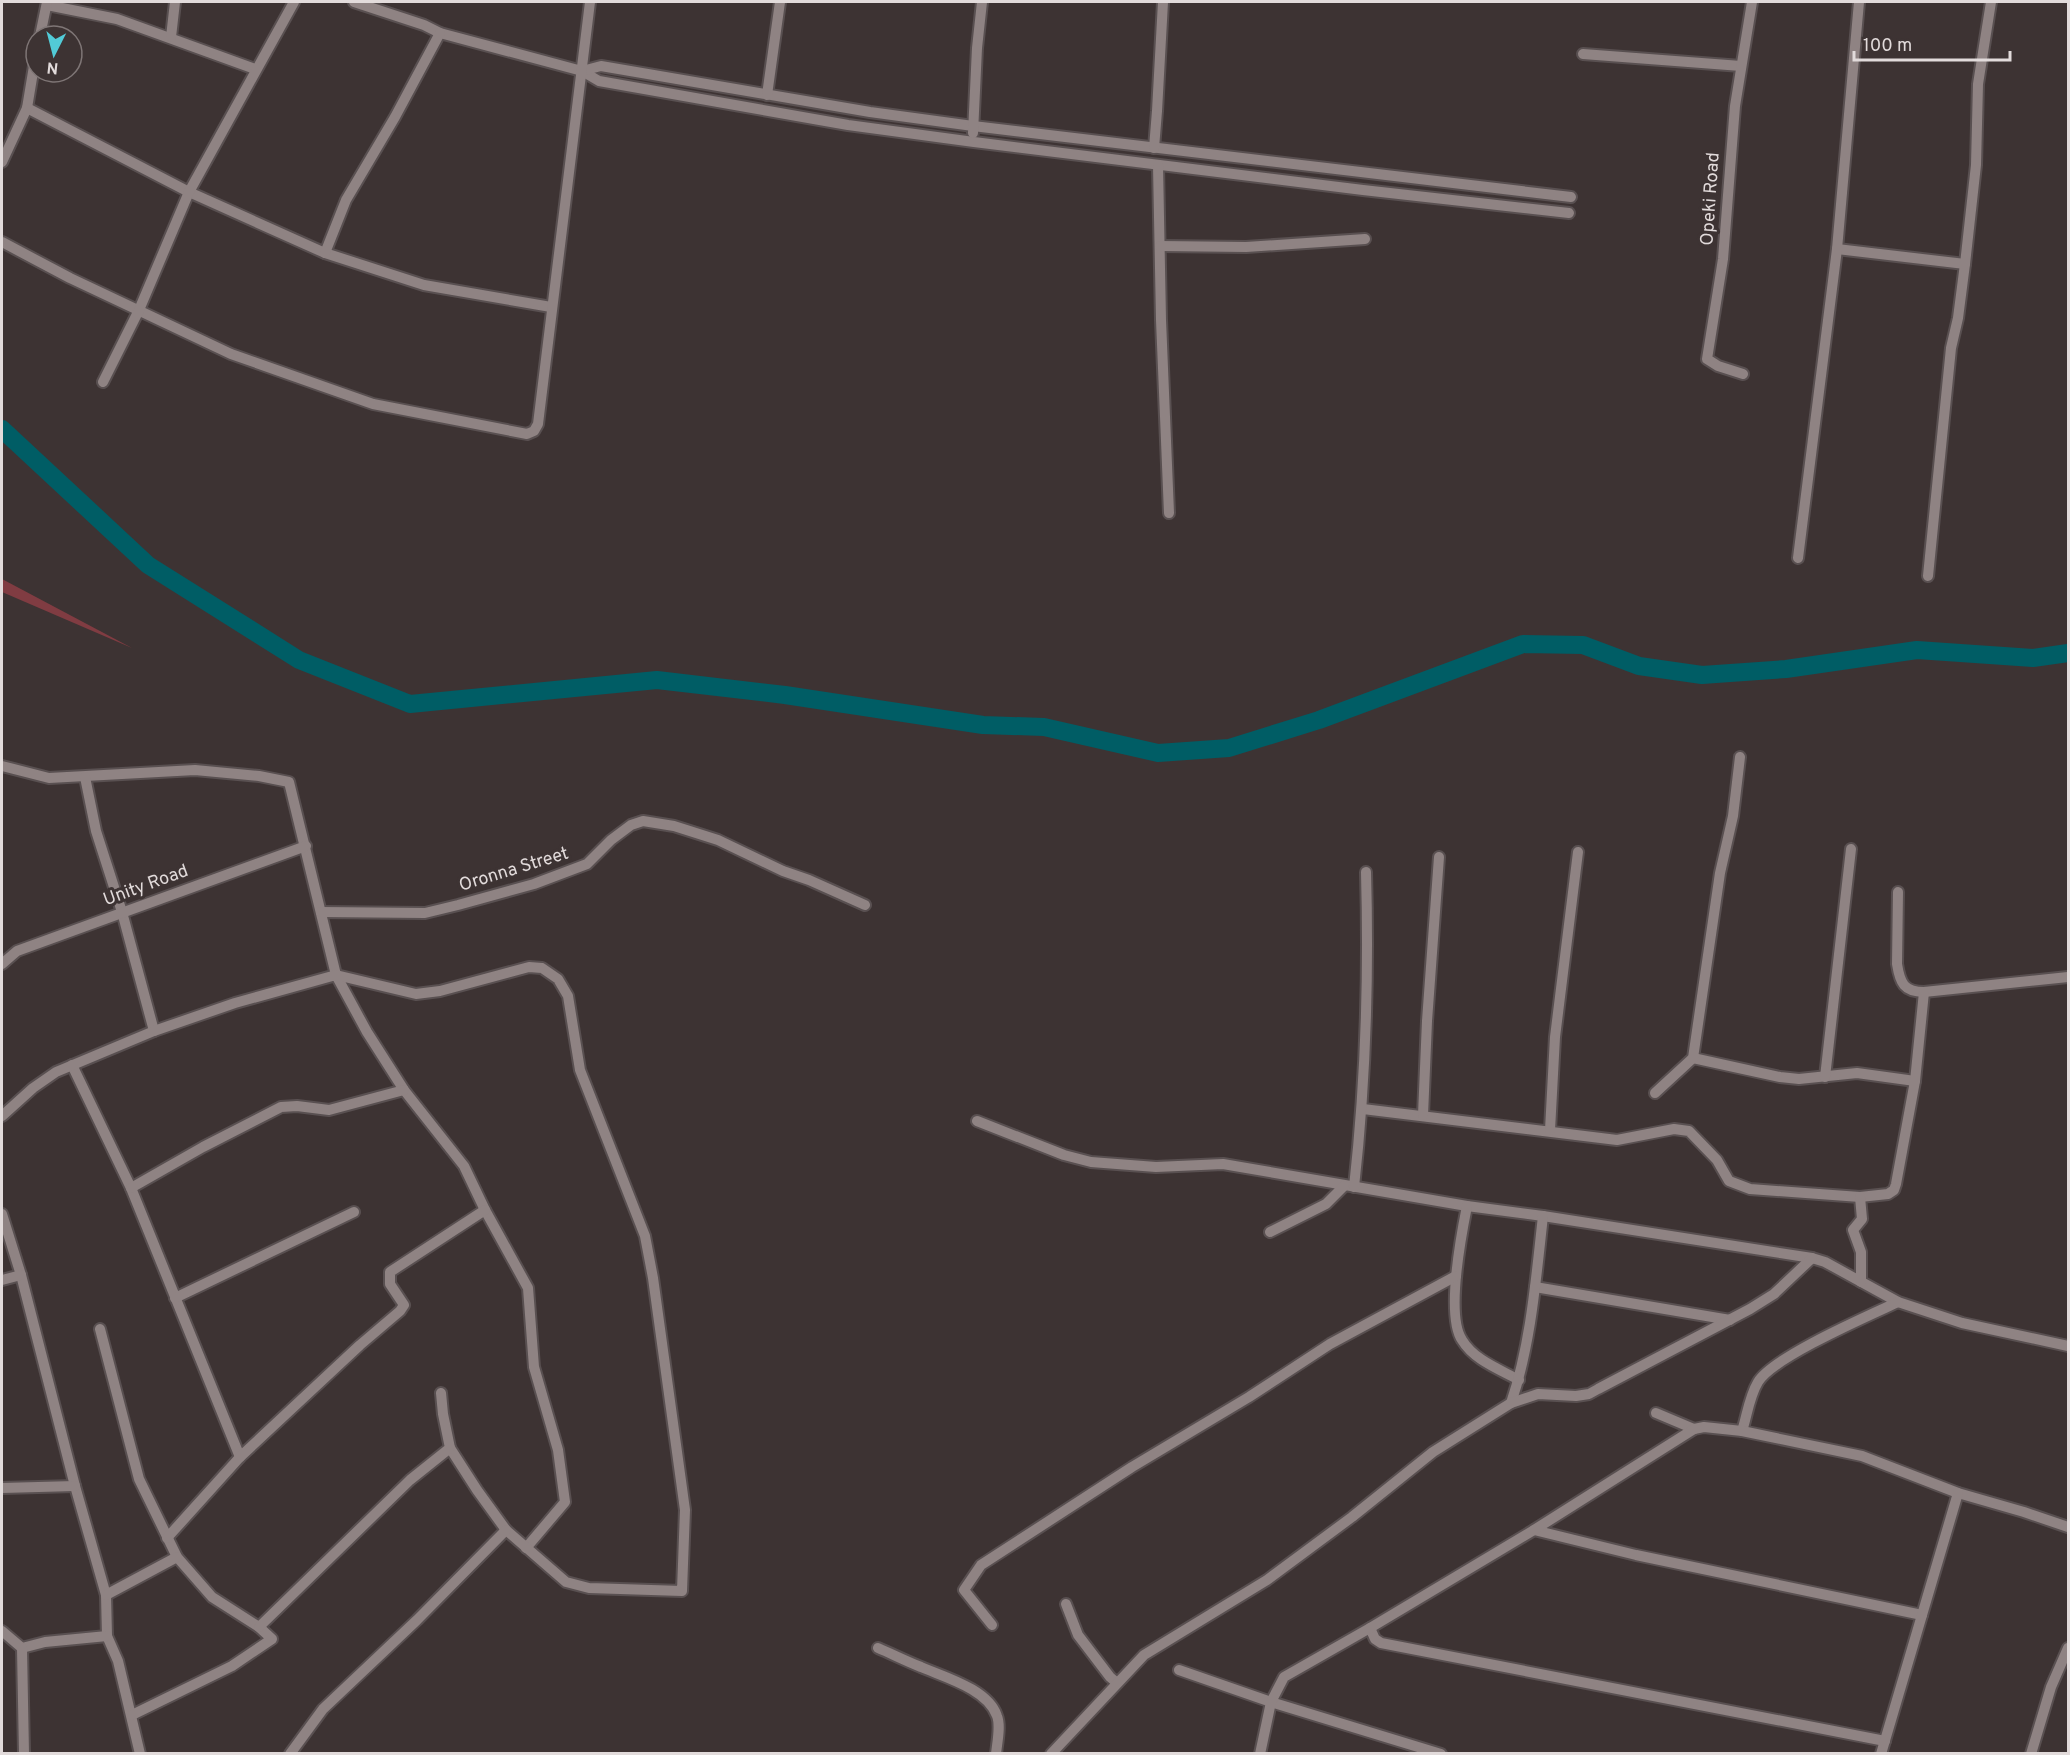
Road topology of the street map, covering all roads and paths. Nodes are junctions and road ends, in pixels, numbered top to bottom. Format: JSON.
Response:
{"nodes":[{"id":1,"x":175,"y":2,"type":"edge"},
{"id":2,"x":294,"y":2,"type":"edge"},
{"id":3,"x":354,"y":2,"type":"edge"},
{"id":4,"x":590,"y":2,"type":"edge"},
{"id":5,"x":780,"y":2,"type":"edge"},
{"id":6,"x":982,"y":2,"type":"edge"},
{"id":7,"x":1163,"y":2,"type":"edge"},
{"id":8,"x":1752,"y":2,"type":"edge"},
{"id":9,"x":1859,"y":2,"type":"edge"},
{"id":10,"x":1991,"y":2,"type":"edge"},
{"id":11,"x":47,"y":3,"type":"edge"},
{"id":12,"x":43,"y":24,"type":"edge"},
{"id":13,"x":440,"y":33,"type":"junction"},
{"id":14,"x":171,"y":37,"type":"junction"},
{"id":15,"x":1583,"y":54,"type":"dead end"},
{"id":16,"x":1741,"y":66,"type":"junction"},
{"id":17,"x":255,"y":69,"type":"junction"},
{"id":18,"x":582,"y":71,"type":"junction"},
{"id":19,"x":31,"y":84,"type":"edge"},
{"id":20,"x":767,"y":95,"type":"junction"},
{"id":21,"x":27,"y":108,"type":"junction"},
{"id":22,"x":973,"y":126,"type":"junction"},
{"id":23,"x":974,"y":142,"type":"junction"},
{"id":24,"x":1154,"y":148,"type":"junction"},
{"id":25,"x":2,"y":162,"type":"edge"},
{"id":26,"x":1158,"y":165,"type":"junction"},
{"id":27,"x":189,"y":192,"type":"junction"},
{"id":28,"x":1571,"y":197,"type":"dead end"},
{"id":29,"x":1569,"y":213,"type":"dead end"},
{"id":30,"x":1365,"y":239,"type":"dead end"},
{"id":31,"x":2,"y":242,"type":"edge"},
{"id":32,"x":1160,"y":246,"type":"junction"},
{"id":33,"x":1838,"y":249,"type":"junction"},
{"id":34,"x":325,"y":253,"type":"junction"},
{"id":35,"x":1965,"y":264,"type":"junction"},
{"id":36,"x":551,"y":307,"type":"junction"},
{"id":37,"x":139,"y":310,"type":"junction"},
{"id":38,"x":1743,"y":374,"type":"dead end"},
{"id":39,"x":103,"y":382,"type":"dead end"},
{"id":40,"x":1169,"y":513,"type":"dead end"},
{"id":41,"x":1798,"y":558,"type":"dead end"},
{"id":42,"x":1928,"y":576,"type":"dead end"},
{"id":43,"x":1740,"y":757,"type":"dead end"},
{"id":44,"x":2,"y":766,"type":"edge"},
{"id":45,"x":85,"y":777,"type":"junction"},
{"id":46,"x":306,"y":846,"type":"junction"},
{"id":47,"x":1851,"y":849,"type":"dead end"},
{"id":48,"x":1578,"y":852,"type":"dead end"},
{"id":49,"x":1439,"y":857,"type":"dead end"},
{"id":50,"x":1366,"y":872,"type":"dead end"},
{"id":51,"x":1898,"y":891,"type":"dead end"},
{"id":52,"x":865,"y":905,"type":"dead end"},
{"id":53,"x":122,"y":912,"type":"junction"},
{"id":54,"x":321,"y":912,"type":"junction"},
{"id":55,"x":2,"y":964,"type":"edge"},
{"id":56,"x":336,"y":975,"type":"junction"},
{"id":57,"x":2068,"y":977,"type":"edge"},
{"id":58,"x":1924,"y":992,"type":"junction"},
{"id":59,"x":154,"y":1031,"type":"junction"},
{"id":60,"x":1693,"y":1058,"type":"junction"},
{"id":61,"x":72,"y":1065,"type":"junction"},
{"id":62,"x":1825,"y":1077,"type":"junction"},
{"id":63,"x":1915,"y":1081,"type":"junction"},
{"id":64,"x":404,"y":1090,"type":"junction"},
{"id":65,"x":1655,"y":1093,"type":"dead end"},
{"id":66,"x":1363,"y":1108,"type":"junction"},
{"id":67,"x":1423,"y":1115,"type":"junction"},
{"id":68,"x":2,"y":1116,"type":"edge"},
{"id":69,"x":977,"y":1121,"type":"dead end"},
{"id":70,"x":1550,"y":1130,"type":"junction"},
{"id":71,"x":1349,"y":1186,"type":"junction"},
{"id":72,"x":131,"y":1188,"type":"junction"},
{"id":73,"x":1860,"y":1197,"type":"junction"},
{"id":74,"x":1467,"y":1206,"type":"junction"},
{"id":75,"x":485,"y":1210,"type":"junction"},
{"id":76,"x":354,"y":1212,"type":"dead end"},
{"id":77,"x":2,"y":1214,"type":"edge"},
{"id":78,"x":1543,"y":1216,"type":"junction"},
{"id":79,"x":1270,"y":1232,"type":"dead end"},
{"id":80,"x":1812,"y":1257,"type":"junction"},
{"id":81,"x":21,"y":1275,"type":"junction"},
{"id":82,"x":1456,"y":1276,"type":"junction"},
{"id":83,"x":2,"y":1280,"type":"edge"},
{"id":84,"x":1861,"y":1282,"type":"junction"},
{"id":85,"x":1534,"y":1287,"type":"junction"},
{"id":86,"x":175,"y":1298,"type":"junction"},
{"id":87,"x":1898,"y":1302,"type":"junction"},
{"id":88,"x":1730,"y":1320,"type":"junction"},
{"id":89,"x":100,"y":1329,"type":"dead end"},
{"id":90,"x":2068,"y":1346,"type":"edge"},
{"id":91,"x":1519,"y":1380,"type":"junction"},
{"id":92,"x":441,"y":1394,"type":"dead end"},
{"id":93,"x":1511,"y":1403,"type":"junction"},
{"id":94,"x":1656,"y":1413,"type":"dead end"},
{"id":95,"x":1694,"y":1429,"type":"junction"},
{"id":96,"x":1743,"y":1431,"type":"junction"},
{"id":97,"x":450,"y":1448,"type":"junction"},
{"id":98,"x":240,"y":1457,"type":"junction"},
{"id":99,"x":75,"y":1486,"type":"junction"},
{"id":100,"x":2,"y":1488,"type":"edge"},
{"id":101,"x":1958,"y":1493,"type":"junction"},
{"id":102,"x":2068,"y":1527,"type":"edge"},
{"id":103,"x":506,"y":1530,"type":"junction"},
{"id":104,"x":1534,"y":1530,"type":"junction"},
{"id":105,"x":167,"y":1538,"type":"junction"},
{"id":106,"x":526,"y":1548,"type":"junction"},
{"id":107,"x":177,"y":1557,"type":"junction"},
{"id":108,"x":105,"y":1594,"type":"junction"},
{"id":109,"x":1066,"y":1605,"type":"dead end"},
{"id":110,"x":1922,"y":1615,"type":"junction"},
{"id":111,"x":992,"y":1624,"type":"dead end"},
{"id":112,"x":259,"y":1627,"type":"junction"},
{"id":113,"x":1370,"y":1628,"type":"junction"},
{"id":114,"x":2,"y":1631,"type":"edge"},
{"id":115,"x":107,"y":1636,"type":"junction"},
{"id":116,"x":22,"y":1648,"type":"junction"},
{"id":117,"x":878,"y":1648,"type":"dead end"},
{"id":118,"x":2068,"y":1648,"type":"edge"},
{"id":119,"x":1179,"y":1670,"type":"dead end"},
{"id":120,"x":1117,"y":1683,"type":"junction"},
{"id":121,"x":1271,"y":1702,"type":"junction"},
{"id":122,"x":132,"y":1715,"type":"junction"},
{"id":123,"x":1885,"y":1741,"type":"junction"},
{"id":124,"x":24,"y":1754,"type":"edge"},
{"id":125,"x":140,"y":1754,"type":"edge"},
{"id":126,"x":290,"y":1754,"type":"edge"},
{"id":127,"x":996,"y":1754,"type":"edge"},
{"id":128,"x":1051,"y":1754,"type":"edge"},
{"id":129,"x":1260,"y":1754,"type":"edge"},
{"id":130,"x":1441,"y":1754,"type":"edge"},
{"id":131,"x":1881,"y":1754,"type":"edge"},
{"id":132,"x":2031,"y":1754,"type":"edge"}],
"edges":[{"from":1,"to":14,"type":"street"},
{"from":2,"to":17,"type":"street"},
{"from":3,"to":13,"type":"street"},
{"from":4,"to":18,"type":"street"},
{"from":5,"to":20,"type":"street"},
{"from":6,"to":22,"type":"street"},
{"from":7,"to":24,"type":"street"},
{"from":8,"to":16,"type":"street","name":"Opeki Road"},
{"from":9,"to":33,"type":"street"},
{"from":10,"to":35,"type":"street"},
{"from":11,"to":12,"type":"street"},
{"from":11,"to":14,"type":"street"},
{"from":13,"to":18,"type":"street"},
{"from":13,"to":34,"type":"street"},
{"from":14,"to":17,"type":"street"},
{"from":15,"to":16,"type":"street"},
{"from":16,"to":38,"type":"street","name":"Opeki Road"},
{"from":17,"to":27,"type":"street"},
{"from":18,"to":20,"type":"street"},
{"from":18,"to":23,"type":"street"},
{"from":18,"to":36,"type":"street"},
{"from":19,"to":21,"type":"street"},
{"from":20,"to":22,"type":"street"},
{"from":21,"to":25,"type":"street"},
{"from":21,"to":27,"type":"street"},
{"from":22,"to":23,"type":"street"},
{"from":22,"to":24,"type":"street"},
{"from":23,"to":26,"type":"street"},
{"from":24,"to":28,"type":"street"},
{"from":26,"to":29,"type":"street"},
{"from":26,"to":32,"type":"street"},
{"from":27,"to":34,"type":"street"},
{"from":27,"to":37,"type":"street"},
{"from":30,"to":32,"type":"street"},
{"from":31,"to":37,"type":"street"},
{"from":32,"to":40,"type":"street"},
{"from":33,"to":35,"type":"street"},
{"from":33,"to":41,"type":"street"},
{"from":34,"to":36,"type":"street"},
{"from":35,"to":42,"type":"street"},
{"from":36,"to":37,"type":"street"},
{"from":37,"to":39,"type":"street"},
{"from":43,"to":60,"type":"street"},
{"from":44,"to":45,"type":"street"},
{"from":45,"to":46,"type":"street"},
{"from":45,"to":53,"type":"street"},
{"from":46,"to":53,"type":"street","name":"Unity Road"},
{"from":46,"to":54,"type":"street"},
{"from":47,"to":62,"type":"street"},
{"from":48,"to":70,"type":"street"},
{"from":49,"to":67,"type":"street"},
{"from":50,"to":66,"type":"street"},
{"from":51,"to":58,"type":"street"},
{"from":52,"to":54,"type":"street","name":"Oronna Street"},
{"from":53,"to":55,"type":"street","name":"Unity Road"},
{"from":53,"to":59,"type":"street"},
{"from":54,"to":56,"type":"street"},
{"from":56,"to":59,"type":"street"},
{"from":56,"to":64,"type":"street"},
{"from":56,"to":106,"type":"street"},
{"from":57,"to":58,"type":"street"},
{"from":58,"to":63,"type":"street"},
{"from":59,"to":61,"type":"street"},
{"from":60,"to":62,"type":"street"},
{"from":60,"to":65,"type":"street"},
{"from":61,"to":68,"type":"street"},
{"from":61,"to":72,"type":"street"},
{"from":62,"to":63,"type":"street"},
{"from":63,"to":73,"type":"street"},
{"from":64,"to":72,"type":"street"},
{"from":64,"to":75,"type":"street"},
{"from":66,"to":67,"type":"street"},
{"from":66,"to":71,"type":"street"},
{"from":67,"to":70,"type":"street"},
{"from":69,"to":71,"type":"street"},
{"from":70,"to":73,"type":"street"},
{"from":71,"to":74,"type":"street"},
{"from":71,"to":79,"type":"street"},
{"from":72,"to":86,"type":"street"},
{"from":73,"to":84,"type":"street"},
{"from":74,"to":78,"type":"street"},
{"from":74,"to":82,"type":"street"},
{"from":75,"to":98,"type":"street"},
{"from":75,"to":106,"type":"street"},
{"from":76,"to":86,"type":"street"},
{"from":77,"to":81,"type":"street"},
{"from":78,"to":80,"type":"street"},
{"from":78,"to":85,"type":"street"},
{"from":80,"to":84,"type":"street"},
{"from":80,"to":88,"type":"street"},
{"from":81,"to":83,"type":"street"},
{"from":81,"to":99,"type":"street"},
{"from":82,"to":91,"type":"street"},
{"from":82,"to":111,"type":"street"},
{"from":84,"to":87,"type":"street"},
{"from":85,"to":88,"type":"street"},
{"from":85,"to":91,"type":"street"},
{"from":86,"to":98,"type":"street"},
{"from":87,"to":90,"type":"street"},
{"from":87,"to":96,"type":"street"},
{"from":88,"to":93,"type":"street"},
{"from":89,"to":105,"type":"street"},
{"from":91,"to":93,"type":"street"},
{"from":92,"to":97,"type":"street"},
{"from":93,"to":120,"type":"street"},
{"from":94,"to":95,"type":"street"},
{"from":95,"to":96,"type":"street"},
{"from":95,"to":104,"type":"street"},
{"from":96,"to":101,"type":"street"},
{"from":97,"to":103,"type":"street"},
{"from":97,"to":112,"type":"street"},
{"from":98,"to":105,"type":"street"},
{"from":99,"to":100,"type":"street"},
{"from":99,"to":108,"type":"street"},
{"from":101,"to":102,"type":"street"},
{"from":101,"to":110,"type":"street"},
{"from":103,"to":106,"type":"street"},
{"from":103,"to":126,"type":"street"},
{"from":104,"to":110,"type":"street"},
{"from":104,"to":113,"type":"street"},
{"from":105,"to":107,"type":"street"},
{"from":107,"to":108,"type":"street"},
{"from":107,"to":112,"type":"street"},
{"from":108,"to":115,"type":"street"},
{"from":109,"to":120,"type":"street"},
{"from":110,"to":123,"type":"street"},
{"from":112,"to":122,"type":"street"},
{"from":113,"to":121,"type":"street"},
{"from":113,"to":123,"type":"street"},
{"from":114,"to":116,"type":"street"},
{"from":115,"to":116,"type":"street"},
{"from":115,"to":122,"type":"street"},
{"from":116,"to":124,"type":"street"},
{"from":117,"to":127,"type":"street"},
{"from":118,"to":132,"type":"street"},
{"from":119,"to":121,"type":"street"},
{"from":120,"to":128,"type":"street"},
{"from":121,"to":129,"type":"street"},
{"from":121,"to":130,"type":"street"},
{"from":122,"to":125,"type":"street"},
{"from":123,"to":131,"type":"street"}]}
